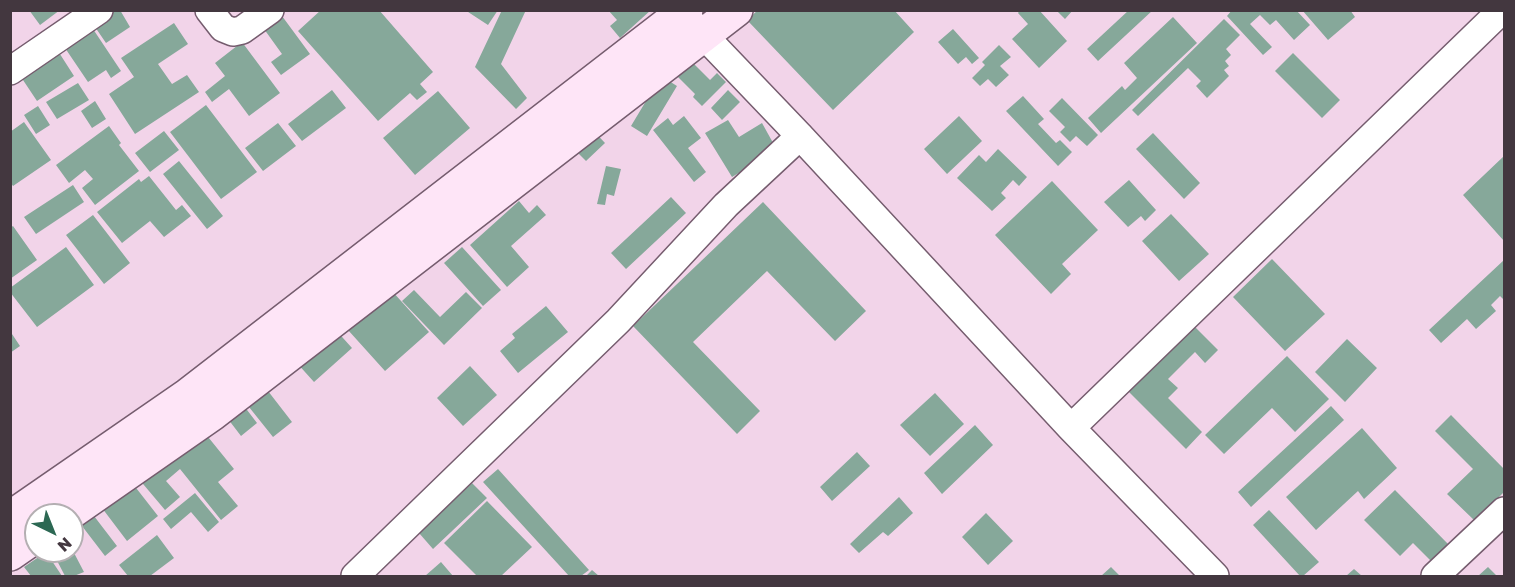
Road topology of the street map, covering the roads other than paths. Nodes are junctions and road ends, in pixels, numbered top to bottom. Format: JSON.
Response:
{"nodes":[{"id":1,"x":99,"y":10,"type":"edge"},
{"id":2,"x":209,"y":10,"type":"edge"},
{"id":3,"x":270,"y":10,"type":"edge"},
{"id":4,"x":736,"y":10,"type":"edge"},
{"id":5,"x":1502,"y":10,"type":"edge"},
{"id":6,"x":688,"y":17,"type":"edge"},
{"id":7,"x":10,"y":71,"type":"edge"},
{"id":8,"x":800,"y":136,"type":"junction"},
{"id":9,"x":1071,"y":428,"type":"junction"},
{"id":10,"x":84,"y":503,"type":"edge"},
{"id":11,"x":1504,"y":511,"type":"edge"},
{"id":12,"x":10,"y":518,"type":"edge"},
{"id":13,"x":24,"y":544,"type":"edge"},
{"id":14,"x":10,"y":554,"type":"edge"},
{"id":15,"x":355,"y":576,"type":"edge"},
{"id":16,"x":1215,"y":576,"type":"edge"},
{"id":17,"x":1435,"y":576,"type":"edge"}],
"edges":[{"from":1,"to":7,"type":"street"},
{"from":2,"to":3,"type":"street"},
{"from":4,"to":6,"type":"street"},
{"from":5,"to":9,"type":"street"},
{"from":6,"to":8,"type":"street"},
{"from":6,"to":10,"type":"street"},
{"from":6,"to":12,"type":"street"},
{"from":8,"to":9,"type":"street"},
{"from":8,"to":15,"type":"street"},
{"from":9,"to":16,"type":"street"},
{"from":11,"to":17,"type":"street"},
{"from":13,"to":14,"type":"street"}]}
